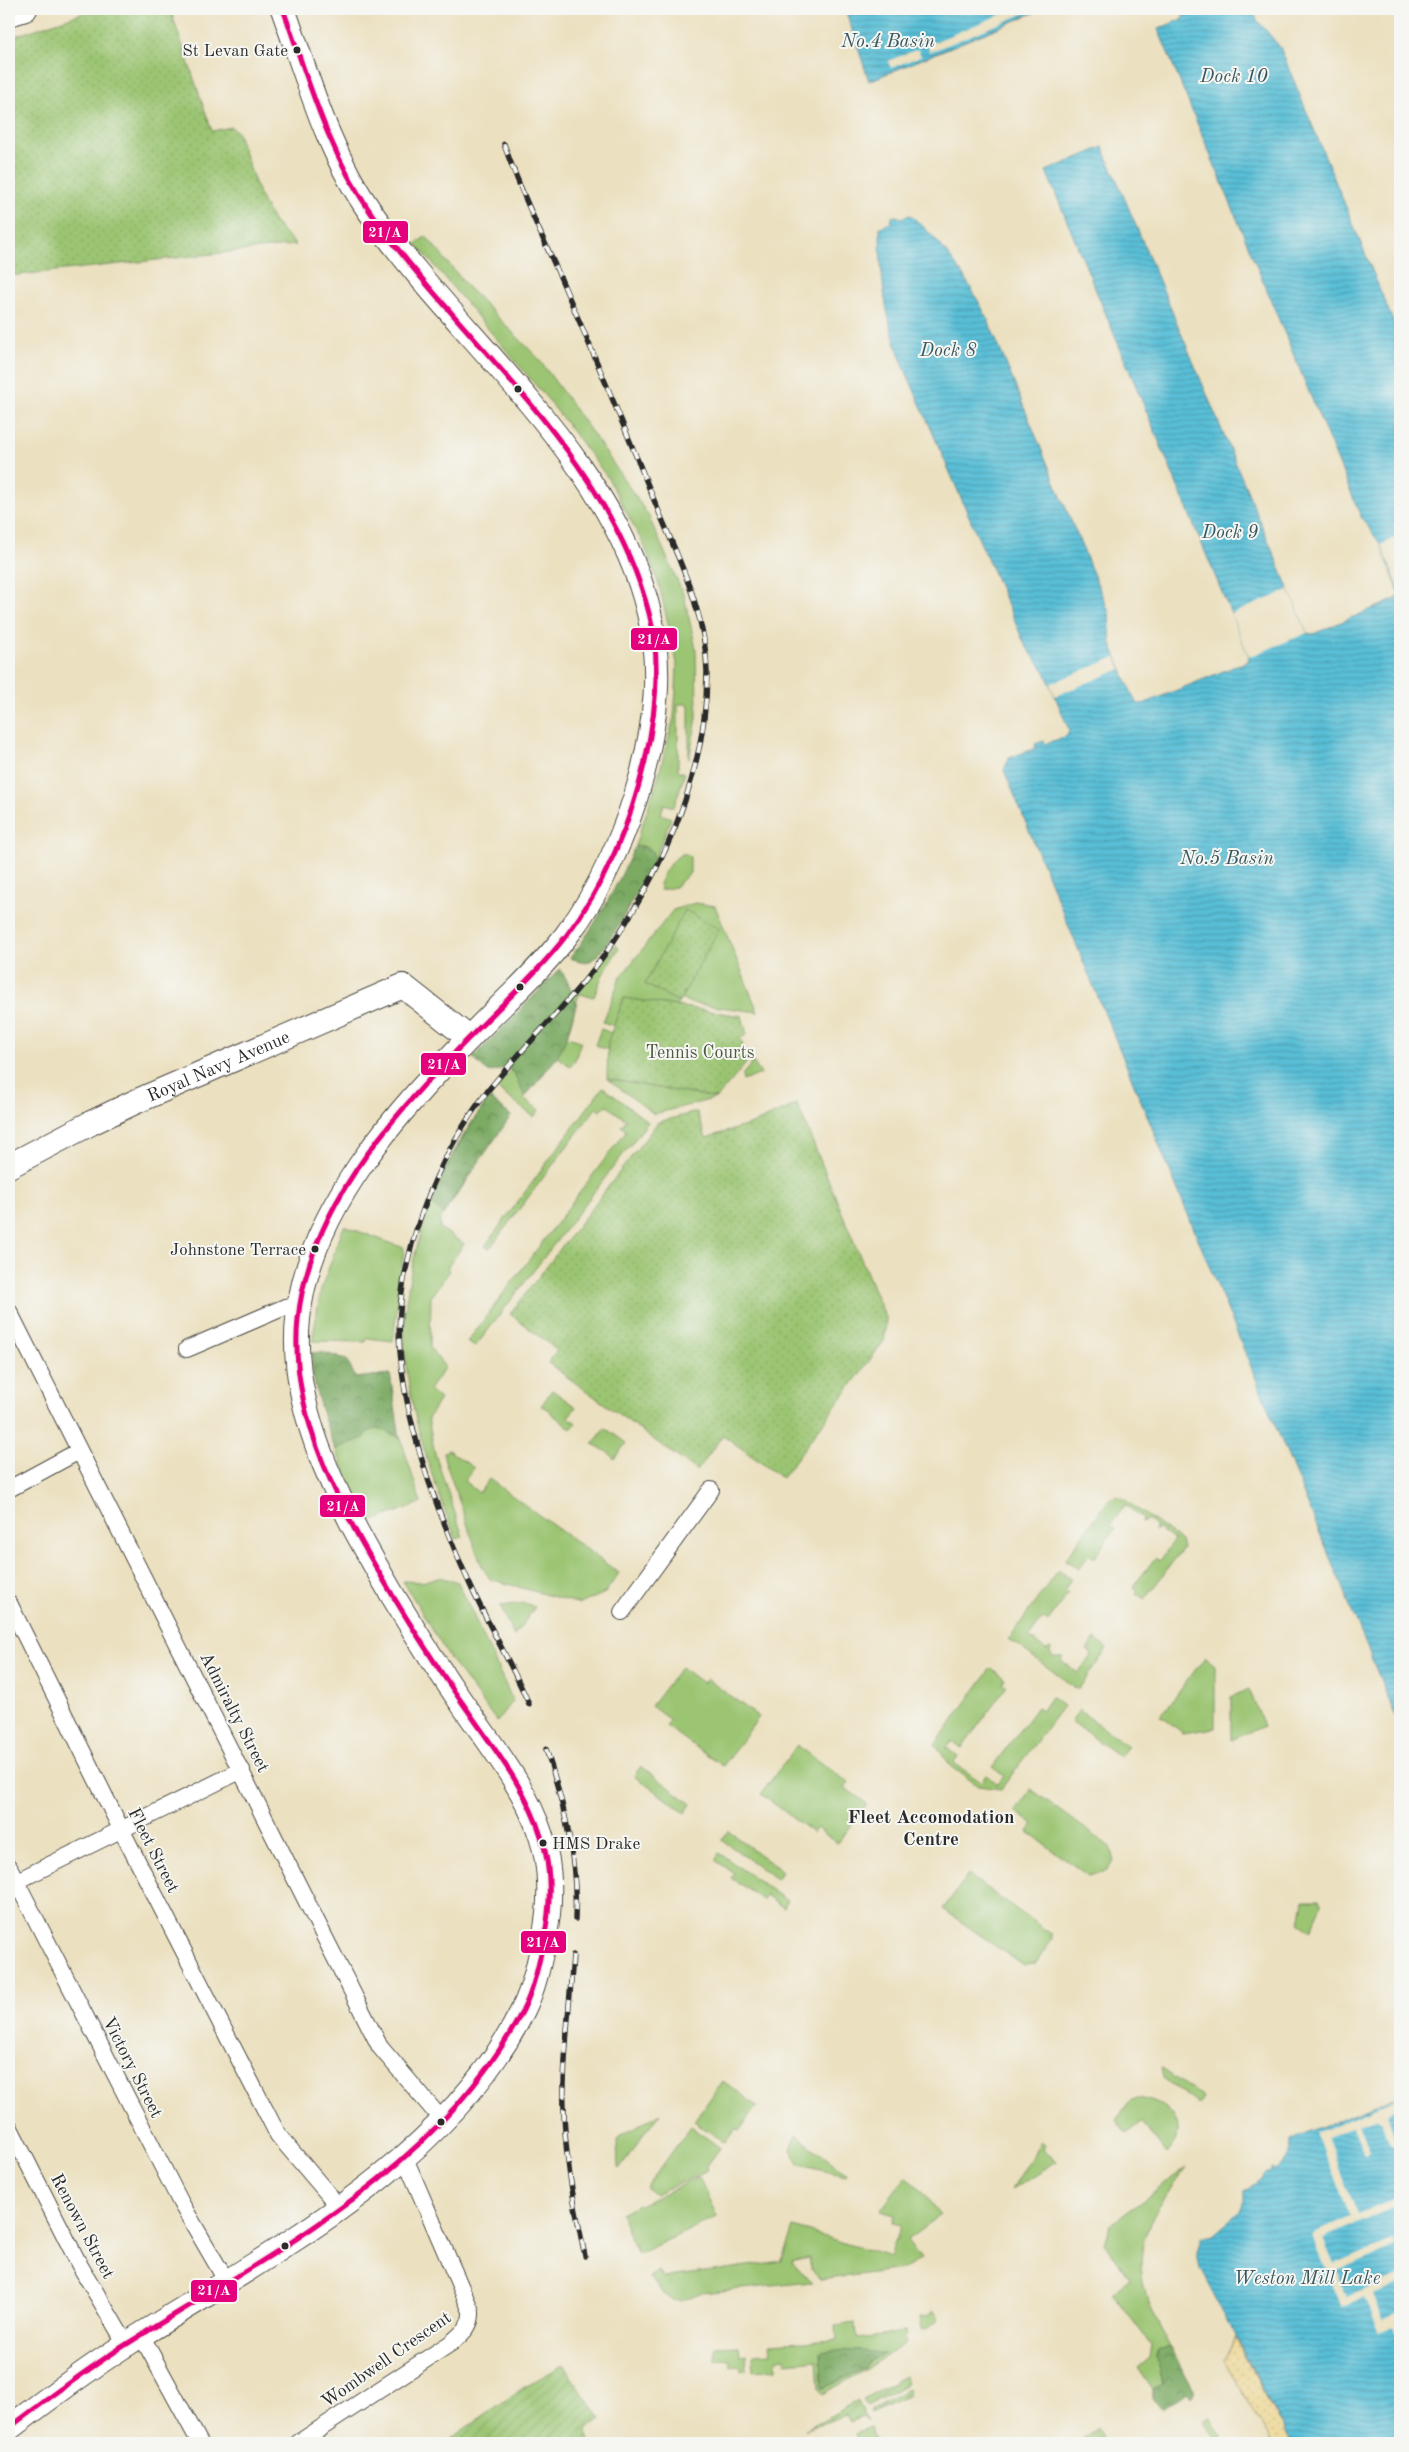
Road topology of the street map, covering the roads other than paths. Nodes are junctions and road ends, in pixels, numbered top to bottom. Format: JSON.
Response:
{"nodes":[{"id":1,"x":25,"y":9,"type":"edge"},
{"id":2,"x":284,"y":9,"type":"edge"},
{"id":3,"x":9,"y":14,"type":"edge"},
{"id":4,"x":469,"y":1038,"type":"junction"},
{"id":5,"x":15,"y":1163,"type":"edge"},
{"id":6,"x":300,"y":1305,"type":"junction"},
{"id":7,"x":9,"y":1310,"type":"edge"},
{"id":8,"x":187,"y":1349,"type":"dead end"},
{"id":9,"x":79,"y":1451,"type":"junction"},
{"id":10,"x":9,"y":1489,"type":"edge"},
{"id":11,"x":711,"y":1490,"type":"dead end"},
{"id":12,"x":9,"y":1603,"type":"edge"},
{"id":13,"x":622,"y":1612,"type":"dead end"},
{"id":14,"x":242,"y":1770,"type":"junction"},
{"id":15,"x":121,"y":1830,"type":"junction"},
{"id":16,"x":11,"y":1878,"type":"edge"},
{"id":17,"x":442,"y":2120,"type":"junction"},
{"id":18,"x":9,"y":2126,"type":"edge"},
{"id":19,"x":404,"y":2156,"type":"junction"},
{"id":20,"x":340,"y":2208,"type":"junction"},
{"id":21,"x":227,"y":2282,"type":"junction"},
{"id":22,"x":134,"y":2340,"type":"junction"},
{"id":23,"x":10,"y":2424,"type":"edge"},
{"id":24,"x":200,"y":2443,"type":"edge"},
{"id":25,"x":298,"y":2443,"type":"edge"}],
"edges":[{"from":1,"to":3,"type":"main road"},
{"from":2,"to":4,"type":"main road"},
{"from":4,"to":5,"type":"main road","name":"Royal Navy Avenue"},
{"from":4,"to":6,"type":"main road"},
{"from":6,"to":8,"type":"street"},
{"from":6,"to":17,"type":"main road"},
{"from":7,"to":9,"type":"street","name":"Admiralty Street"},
{"from":9,"to":10,"type":"street"},
{"from":9,"to":14,"type":"street","name":"Admiralty Street"},
{"from":11,"to":13,"type":"street"},
{"from":12,"to":15,"type":"street","name":"Fleet Street"},
{"from":14,"to":15,"type":"street"},
{"from":14,"to":17,"type":"street","name":"Admiralty Street"},
{"from":15,"to":16,"type":"street"},
{"from":15,"to":20,"type":"street","name":"Fleet Street"},
{"from":16,"to":21,"type":"street","name":"Victory Street"},
{"from":17,"to":19,"type":"main road"},
{"from":18,"to":22,"type":"street","name":"Renown Street"},
{"from":19,"to":20,"type":"main road"},
{"from":19,"to":25,"type":"street","name":"Wombwell Crescent"},
{"from":20,"to":21,"type":"main road"},
{"from":21,"to":22,"type":"main road"},
{"from":22,"to":23,"type":"main road"},
{"from":22,"to":24,"type":"street"}]}
